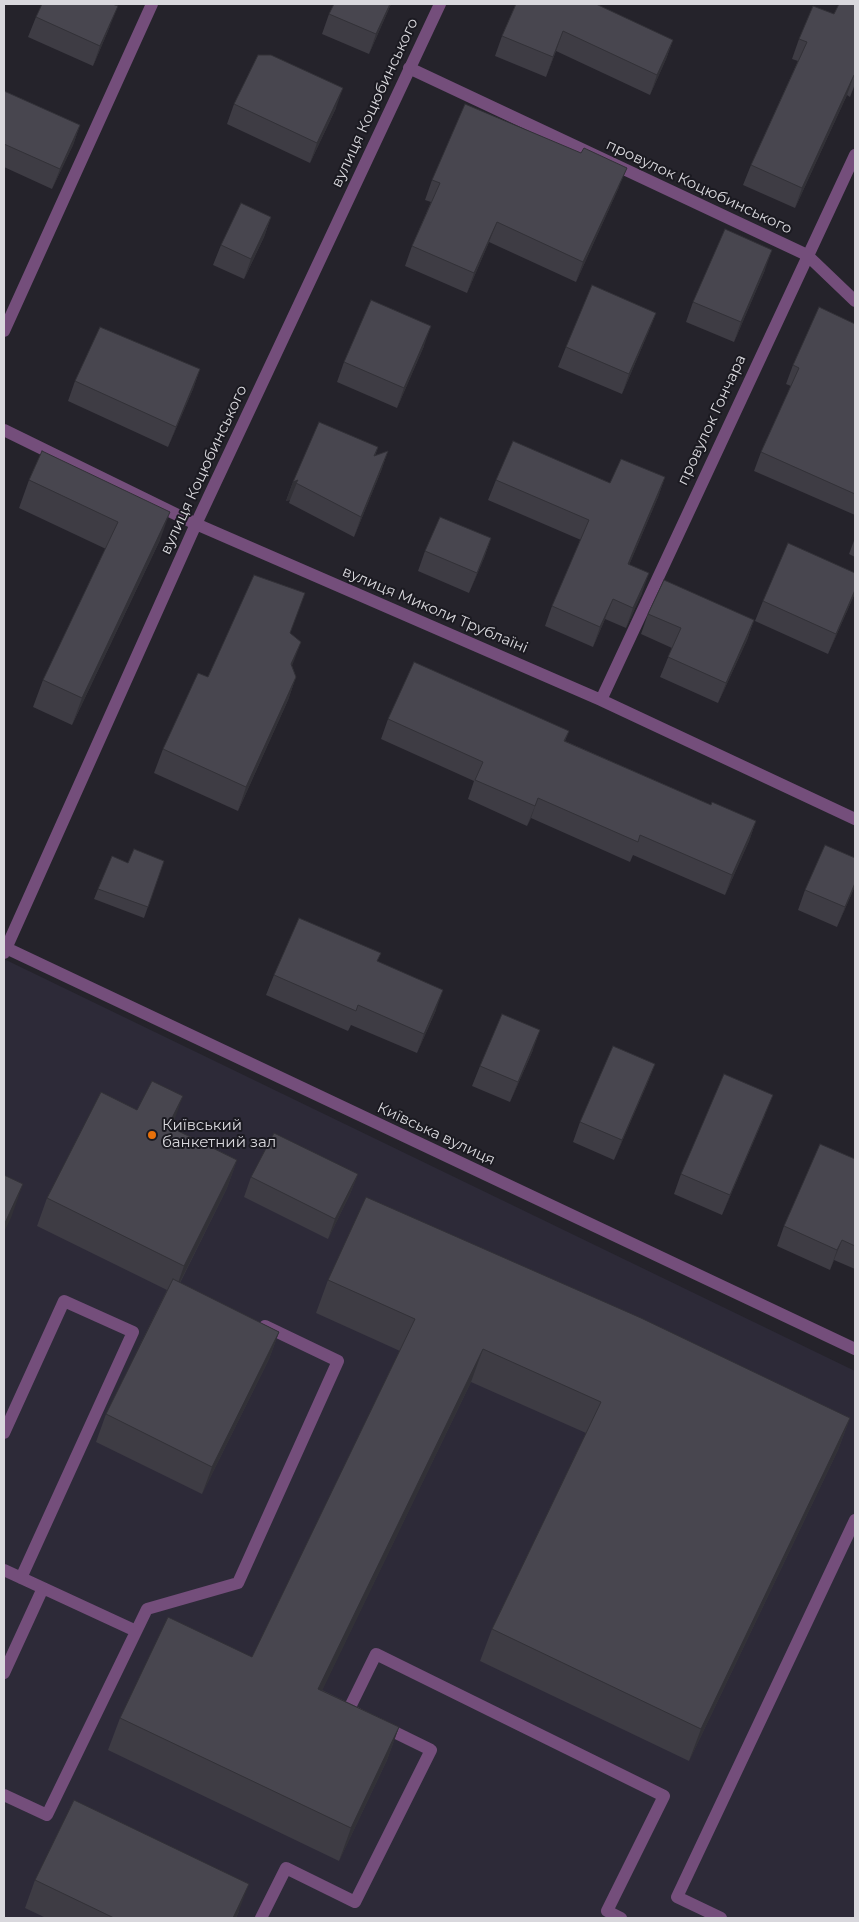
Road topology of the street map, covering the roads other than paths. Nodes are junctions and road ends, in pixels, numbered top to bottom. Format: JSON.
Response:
{"nodes":[{"id":1,"x":152,"y":4,"type":"edge"},
{"id":2,"x":440,"y":4,"type":"edge"},
{"id":3,"x":410,"y":68,"type":"junction"},
{"id":4,"x":855,"y":155,"type":"edge"},
{"id":5,"x":807,"y":255,"type":"junction"},
{"id":6,"x":855,"y":301,"type":"edge"},
{"id":7,"x":4,"y":331,"type":"edge"},
{"id":8,"x":4,"y":430,"type":"edge"},
{"id":9,"x":196,"y":524,"type":"junction"},
{"id":10,"x":600,"y":700,"type":"junction"},
{"id":11,"x":855,"y":819,"type":"edge"},
{"id":12,"x":4,"y":950,"type":"edge"},
{"id":13,"x":250,"y":1320,"type":"edge"},
{"id":14,"x":855,"y":1349,"type":"edge"},
{"id":15,"x":4,"y":1433,"type":"edge"},
{"id":16,"x":855,"y":1520,"type":"edge"},
{"id":17,"x":4,"y":1570,"type":"edge"},
{"id":18,"x":21,"y":1578,"type":"junction"},
{"id":19,"x":43,"y":1588,"type":"junction"},
{"id":20,"x":136,"y":1631,"type":"junction"},
{"id":21,"x":4,"y":1673,"type":"edge"},
{"id":22,"x":4,"y":1795,"type":"edge"},
{"id":23,"x":261,"y":1918,"type":"edge"},
{"id":24,"x":621,"y":1918,"type":"edge"},
{"id":25,"x":721,"y":1918,"type":"edge"}],
"edges":[{"from":1,"to":7,"type":"street"},
{"from":2,"to":3,"type":"street","name":"вулиця Коцюбинського"},
{"from":3,"to":5,"type":"street","name":"провулок Коцюбинського"},
{"from":3,"to":9,"type":"street","name":"вулиця Коцюбинського"},
{"from":4,"to":5,"type":"street","name":"провулок Гончара"},
{"from":5,"to":6,"type":"street","name":"провулок Коцюбинського"},
{"from":5,"to":10,"type":"street","name":"провулок Гончара"},
{"from":8,"to":9,"type":"street","name":"вулиця Миколи Трублаїні"},
{"from":9,"to":10,"type":"street","name":"вулиця Миколи Трублаїні"},
{"from":9,"to":12,"type":"street","name":"вулиця Коцюбинського"},
{"from":10,"to":11,"type":"street","name":"вулиця Миколи Трублаїні"},
{"from":12,"to":14,"type":"street","name":"Київська вулиця"},
{"from":13,"to":20,"type":"street"},
{"from":15,"to":18,"type":"street"},
{"from":16,"to":25,"type":"street"},
{"from":17,"to":18,"type":"street"},
{"from":18,"to":19,"type":"street"},
{"from":19,"to":20,"type":"street"},
{"from":19,"to":21,"type":"street"},
{"from":20,"to":22,"type":"street"},
{"from":23,"to":24,"type":"street"}]}
